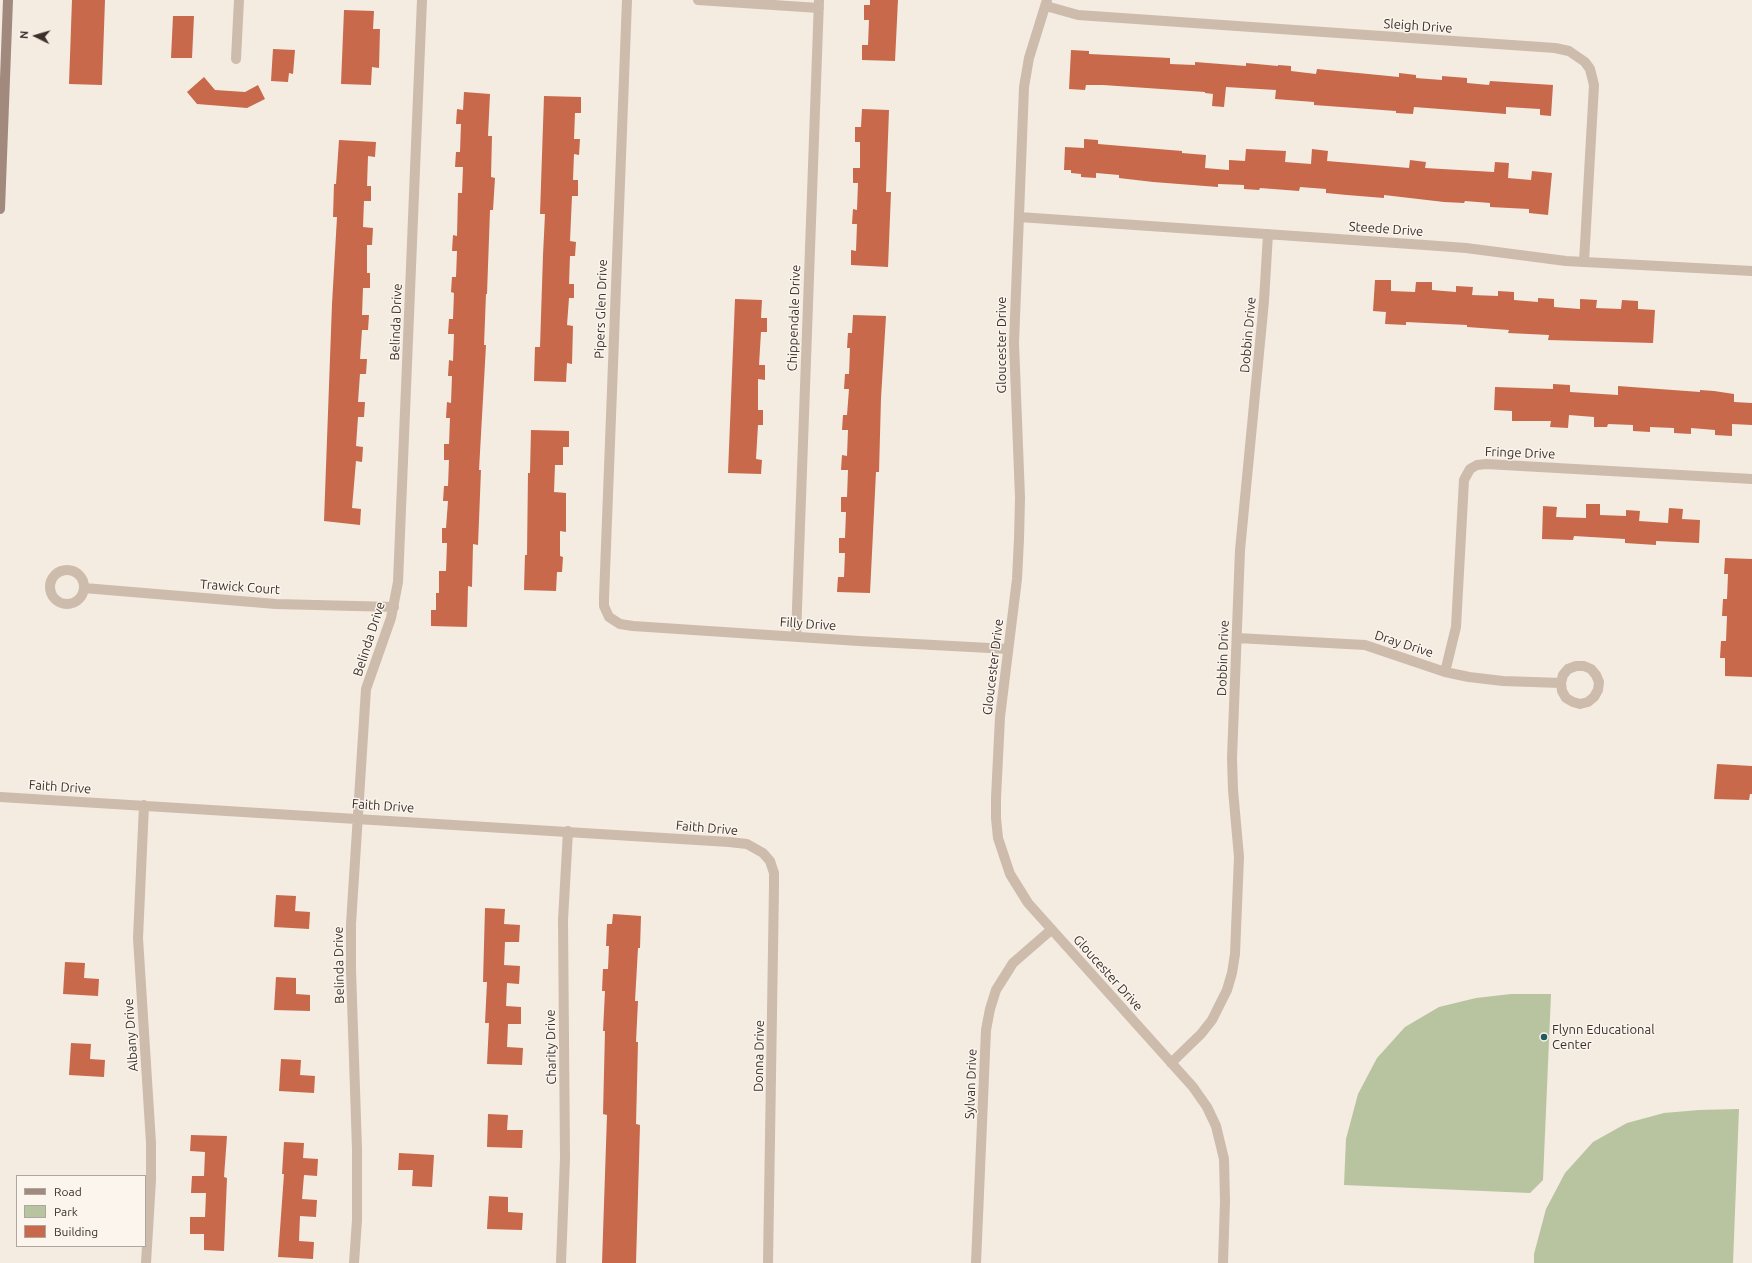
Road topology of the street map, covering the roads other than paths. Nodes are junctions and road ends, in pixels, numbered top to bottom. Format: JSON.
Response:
{"nodes":[{"id":1,"x":8,"y":0,"type":"edge"},
{"id":2,"x":239,"y":0,"type":"edge"},
{"id":3,"x":422,"y":0,"type":"edge"},
{"id":4,"x":627,"y":0,"type":"edge"},
{"id":5,"x":698,"y":0,"type":"edge"},
{"id":6,"x":1046,"y":3,"type":"edge"},
{"id":7,"x":819,"y":4,"type":"edge"},
{"id":8,"x":236,"y":59,"type":"dead end"},
{"id":9,"x":0,"y":209,"type":"edge"},
{"id":10,"x":1019,"y":217,"type":"junction"},
{"id":11,"x":1268,"y":234,"type":"junction"},
{"id":12,"x":1584,"y":262,"type":"junction"},
{"id":13,"x":1752,"y":271,"type":"edge"},
{"id":14,"x":1752,"y":479,"type":"edge"},
{"id":15,"x":84,"y":588,"type":"dead end"},
{"id":16,"x":394,"y":607,"type":"junction"},
{"id":17,"x":609,"y":617,"type":"joint"},
{"id":18,"x":796,"y":636,"type":"junction"},
{"id":19,"x":1237,"y":638,"type":"junction"},
{"id":20,"x":1008,"y":648,"type":"junction"},
{"id":21,"x":1446,"y":672,"type":"junction"},
{"id":22,"x":1561,"y":683,"type":"dead end"},
{"id":23,"x":0,"y":797,"type":"edge"},
{"id":24,"x":144,"y":805,"type":"junction"},
{"id":25,"x":357,"y":818,"type":"junction"},
{"id":26,"x":568,"y":831,"type":"junction"},
{"id":27,"x":763,"y":852,"type":"joint"},
{"id":28,"x":1051,"y":930,"type":"junction"},
{"id":29,"x":1171,"y":1063,"type":"junction"},
{"id":30,"x":146,"y":1263,"type":"edge"},
{"id":31,"x":354,"y":1263,"type":"edge"},
{"id":32,"x":561,"y":1263,"type":"edge"},
{"id":33,"x":768,"y":1263,"type":"edge"},
{"id":34,"x":976,"y":1263,"type":"edge"},
{"id":35,"x":1222,"y":1263,"type":"edge"}],
"edges":[{"from":1,"to":9,"type":"main road"},
{"from":2,"to":8,"type":"street"},
{"from":3,"to":16,"type":"street","name":"Belinda Drive"},
{"from":4,"to":17,"type":"street","name":"Pipers Glen Drive"},
{"from":5,"to":7,"type":"street"},
{"from":6,"to":10,"type":"street","name":"Gloucester Drive"},
{"from":6,"to":12,"type":"street","name":"Sleigh Drive"},
{"from":7,"to":18,"type":"street","name":"Chippendale Drive"},
{"from":10,"to":11,"type":"street","name":"Steede Drive"},
{"from":10,"to":20,"type":"street","name":"Gloucester Drive"},
{"from":11,"to":12,"type":"street","name":"Steede Drive"},
{"from":11,"to":19,"type":"street","name":"Dobbin Drive"},
{"from":12,"to":13,"type":"street","name":"Steede Drive"},
{"from":14,"to":21,"type":"street","name":"Fringe Drive"},
{"from":15,"to":16,"type":"street","name":"Trawick Court"},
{"from":16,"to":25,"type":"street","name":"Belinda Drive"},
{"from":17,"to":18,"type":"street","name":"Filly Drive"},
{"from":18,"to":20,"type":"street","name":"Filly Drive"},
{"from":19,"to":21,"type":"street","name":"Dray Drive"},
{"from":19,"to":29,"type":"street","name":"Dobbin Drive"},
{"from":20,"to":28,"type":"street","name":"Gloucester Drive"},
{"from":21,"to":22,"type":"street","name":"Dray Drive"},
{"from":23,"to":24,"type":"street","name":"Faith Drive"},
{"from":24,"to":25,"type":"street","name":"Faith Drive"},
{"from":24,"to":30,"type":"street","name":"Albany Drive"},
{"from":25,"to":26,"type":"street","name":"Faith Drive"},
{"from":25,"to":31,"type":"street","name":"Belinda Drive"},
{"from":26,"to":27,"type":"street","name":"Faith Drive"},
{"from":26,"to":32,"type":"street","name":"Charity Drive"},
{"from":27,"to":33,"type":"street","name":"Donna Drive"},
{"from":28,"to":29,"type":"street","name":"Gloucester Drive"},
{"from":28,"to":34,"type":"street","name":"Sylvan Drive"},
{"from":29,"to":35,"type":"street","name":"Gloucester Drive"}]}
